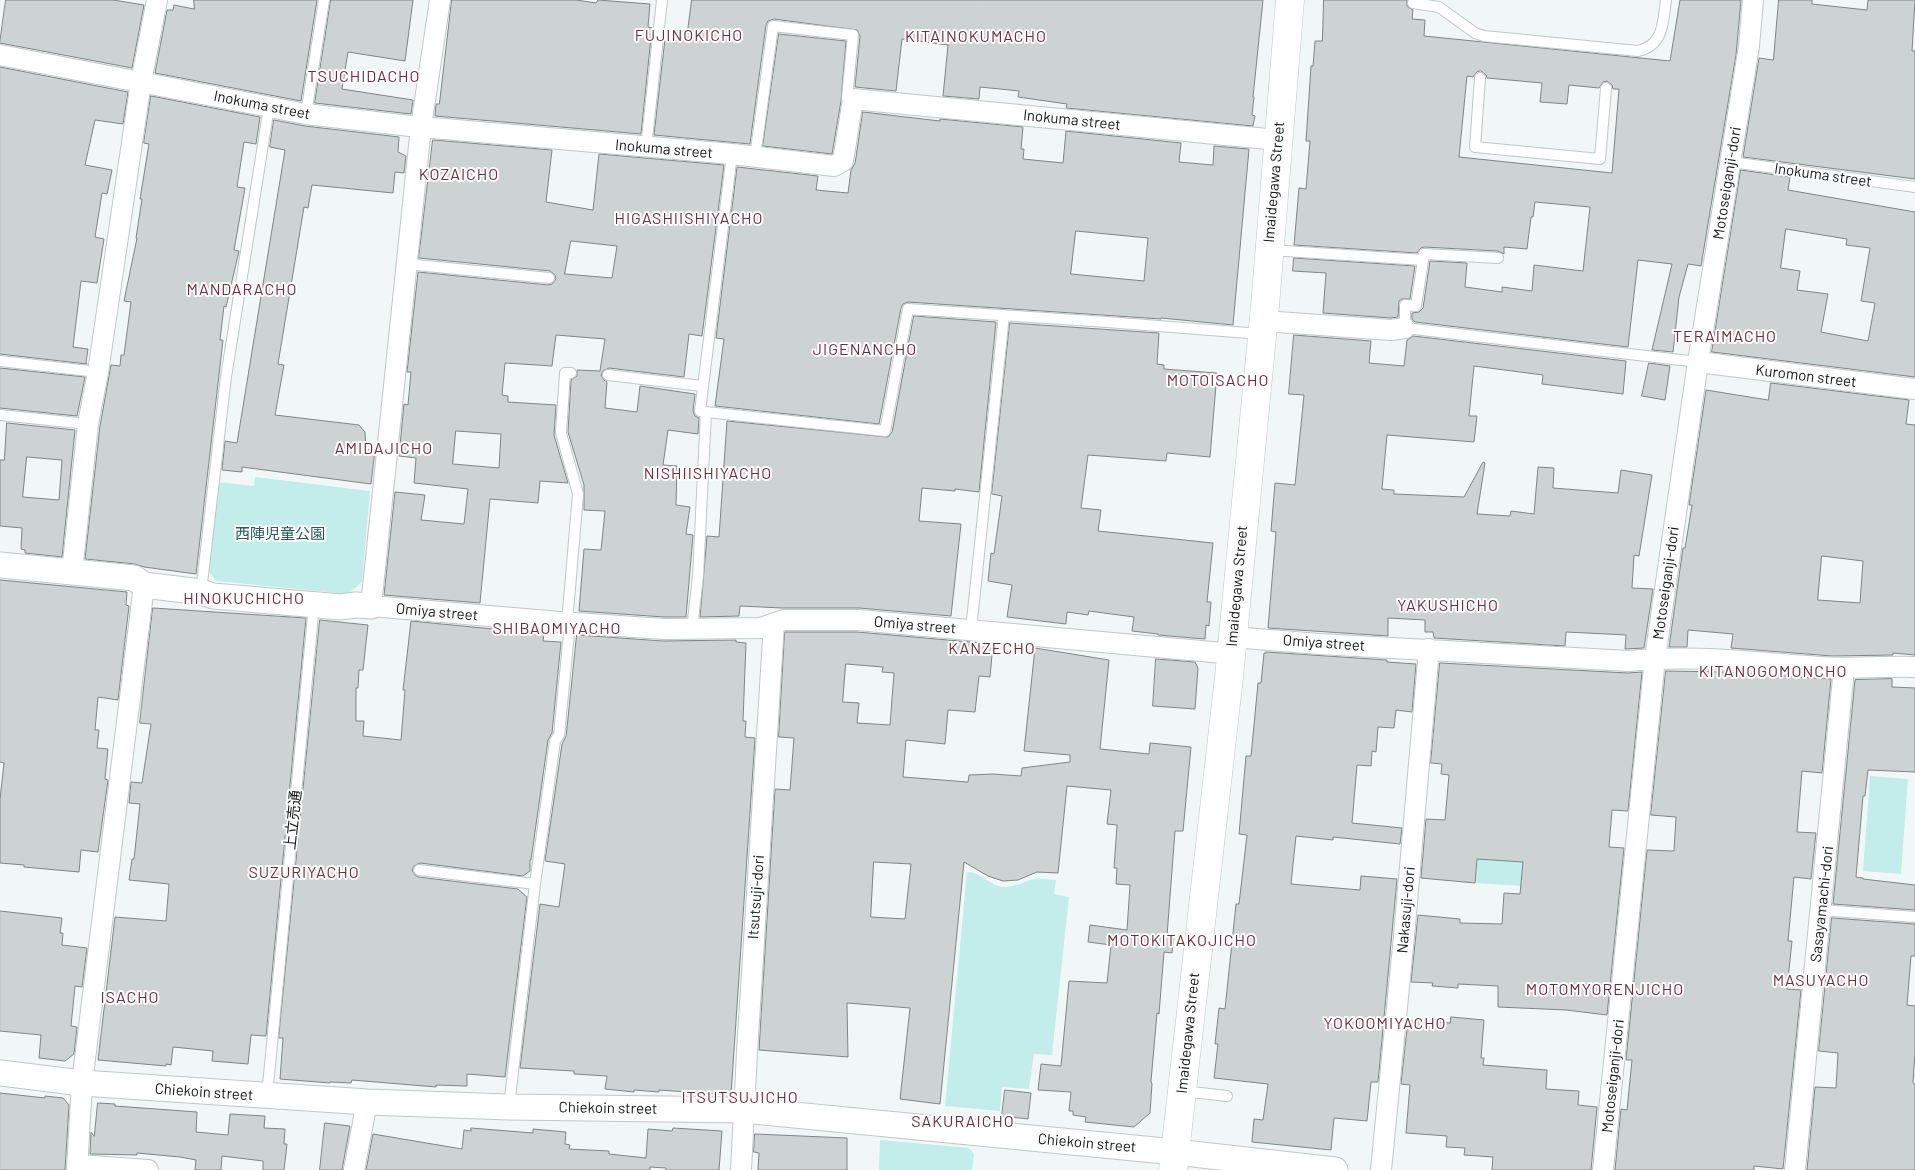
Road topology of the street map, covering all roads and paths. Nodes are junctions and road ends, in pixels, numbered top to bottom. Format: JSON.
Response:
{"nodes":[{"id":1,"x":157,"y":0,"type":"edge"},
{"id":2,"x":324,"y":0,"type":"edge"},
{"id":3,"x":440,"y":0,"type":"edge"},
{"id":4,"x":662,"y":0,"type":"edge"},
{"id":5,"x":1290,"y":0,"type":"edge"},
{"id":6,"x":1666,"y":0,"type":"edge"},
{"id":7,"x":1753,"y":0,"type":"edge"},
{"id":8,"x":1413,"y":3,"type":"dead end"},
{"id":9,"x":7,"y":59,"type":"edge"},
{"id":10,"x":1480,"y":78,"type":"dead end"},
{"id":11,"x":141,"y":82,"type":"junction"},
{"id":12,"x":1606,"y":88,"type":"dead end"},
{"id":13,"x":853,"y":99,"type":"junction"},
{"id":14,"x":269,"y":106,"type":"junction"},
{"id":15,"x":306,"y":114,"type":"junction"},
{"id":16,"x":421,"y":127,"type":"junction"},
{"id":17,"x":1278,"y":140,"type":"junction"},
{"id":18,"x":646,"y":148,"type":"junction"},
{"id":19,"x":732,"y":154,"type":"junction"},
{"id":20,"x":755,"y":157,"type":"junction"},
{"id":21,"x":1731,"y":162,"type":"junction"},
{"id":22,"x":1915,"y":187,"type":"edge"},
{"id":23,"x":1269,"y":250,"type":"junction"},
{"id":24,"x":1498,"y":258,"type":"dead end"},
{"id":25,"x":1423,"y":260,"type":"junction"},
{"id":26,"x":406,"y":264,"type":"junction"},
{"id":27,"x":549,"y":278,"type":"dead end"},
{"id":28,"x":1004,"y":316,"type":"junction"},
{"id":29,"x":1262,"y":328,"type":"junction"},
{"id":30,"x":1404,"y":328,"type":"junction"},
{"id":31,"x":0,"y":361,"type":"edge"},
{"id":32,"x":1698,"y":362,"type":"junction"},
{"id":33,"x":98,"y":372,"type":"junction"},
{"id":34,"x":571,"y":373,"type":"dead end"},
{"id":35,"x":608,"y":375,"type":"dead end"},
{"id":36,"x":702,"y":386,"type":"junction"},
{"id":37,"x":1915,"y":389,"type":"edge"},
{"id":38,"x":706,"y":412,"type":"junction"},
{"id":39,"x":0,"y":414,"type":"edge"},
{"id":40,"x":88,"y":424,"type":"junction"},
{"id":41,"x":0,"y":565,"type":"edge"},
{"id":42,"x":72,"y":572,"type":"junction"},
{"id":43,"x":144,"y":585,"type":"junction"},
{"id":44,"x":200,"y":592,"type":"junction"},
{"id":45,"x":315,"y":604,"type":"junction"},
{"id":46,"x":371,"y":606,"type":"junction"},
{"id":47,"x":569,"y":623,"type":"junction"},
{"id":48,"x":774,"y":624,"type":"junction"},
{"id":49,"x":692,"y":629,"type":"junction"},
{"id":50,"x":971,"y":630,"type":"junction"},
{"id":51,"x":1232,"y":637,"type":"junction"},
{"id":52,"x":1429,"y":649,"type":"junction"},
{"id":53,"x":1655,"y":658,"type":"junction"},
{"id":54,"x":1915,"y":667,"type":"edge"},
{"id":55,"x":1844,"y":668,"type":"junction"},
{"id":56,"x":419,"y":870,"type":"dead end"},
{"id":57,"x":535,"y":884,"type":"junction"},
{"id":58,"x":1822,"y":910,"type":"junction"},
{"id":59,"x":1915,"y":917,"type":"edge"},
{"id":60,"x":0,"y":1073,"type":"edge"},
{"id":61,"x":82,"y":1083,"type":"junction"},
{"id":62,"x":1182,"y":1091,"type":"junction"},
{"id":63,"x":1228,"y":1096,"type":"dead end"},
{"id":64,"x":266,"y":1097,"type":"junction"},
{"id":65,"x":367,"y":1102,"type":"junction"},
{"id":66,"x":509,"y":1107,"type":"junction"},
{"id":67,"x":743,"y":1110,"type":"junction"},
{"id":68,"x":1174,"y":1161,"type":"edge"},
{"id":69,"x":78,"y":1167,"type":"edge"},
{"id":70,"x":148,"y":1170,"type":"edge"},
{"id":71,"x":354,"y":1170,"type":"edge"},
{"id":72,"x":742,"y":1170,"type":"edge"},
{"id":73,"x":1335,"y":1170,"type":"edge"},
{"id":74,"x":1381,"y":1170,"type":"edge"},
{"id":75,"x":1603,"y":1170,"type":"edge"},
{"id":76,"x":1795,"y":1170,"type":"edge"}],
"edges":[{"from":1,"to":11,"type":"street"},
{"from":2,"to":15,"type":"lane"},
{"from":3,"to":16,"type":"street"},
{"from":4,"to":18,"type":"lane"},
{"from":5,"to":17,"type":"main road","name":"Imaidegawa Street"},
{"from":6,"to":8,"type":"lane"},
{"from":7,"to":21,"type":"street","name":"Motoseiganji-dori"},
{"from":9,"to":11,"type":"street","name":"Inokuma street"},
{"from":10,"to":12,"type":"lane"},
{"from":11,"to":14,"type":"street","name":"Inokuma street"},
{"from":11,"to":33,"type":"street"},
{"from":13,"to":17,"type":"street","name":"Inokuma street"},
{"from":13,"to":20,"type":"street","name":"Inokuma street"},
{"from":13,"to":20,"type":"lane"},
{"from":14,"to":15,"type":"street","name":"Inokuma street"},
{"from":14,"to":44,"type":"lane"},
{"from":15,"to":16,"type":"street","name":"Inokuma street"},
{"from":16,"to":18,"type":"street","name":"Inokuma street"},
{"from":16,"to":26,"type":"street"},
{"from":17,"to":23,"type":"main road","name":"Imaidegawa Street"},
{"from":18,"to":19,"type":"street","name":"Inokuma street"},
{"from":19,"to":20,"type":"street","name":"Inokuma street"},
{"from":19,"to":36,"type":"lane"},
{"from":21,"to":22,"type":"lane","name":"Inokuma street"},
{"from":21,"to":32,"type":"street","name":"Motoseiganji-dori"},
{"from":23,"to":25,"type":"lane"},
{"from":23,"to":29,"type":"main road","name":"Imaidegawa Street"},
{"from":24,"to":25,"type":"lane"},
{"from":25,"to":30,"type":"lane"},
{"from":26,"to":27,"type":"lane"},
{"from":26,"to":46,"type":"street"},
{"from":28,"to":29,"type":"lane"},
{"from":28,"to":38,"type":"lane"},
{"from":28,"to":50,"type":"lane"},
{"from":29,"to":30,"type":"street"},
{"from":29,"to":51,"type":"main road","name":"Imaidegawa Street"},
{"from":30,"to":32,"type":"lane"},
{"from":31,"to":33,"type":"lane"},
{"from":32,"to":37,"type":"street","name":"Kuromon street"},
{"from":32,"to":53,"type":"street","name":"Motoseiganji-dori"},
{"from":33,"to":40,"type":"street"},
{"from":34,"to":47,"type":"lane"},
{"from":35,"to":36,"type":"lane"},
{"from":36,"to":38,"type":"lane"},
{"from":38,"to":49,"type":"lane"},
{"from":39,"to":40,"type":"lane"},
{"from":40,"to":42,"type":"street"},
{"from":41,"to":42,"type":"street","name":"Omiya street"},
{"from":42,"to":43,"type":"street","name":"Omiya street"},
{"from":43,"to":44,"type":"street","name":"Omiya street"},
{"from":43,"to":61,"type":"street"},
{"from":44,"to":45,"type":"street","name":"Omiya street"},
{"from":45,"to":46,"type":"street","name":"Omiya street"},
{"from":45,"to":64,"type":"lane","name":"上立売通"},
{"from":46,"to":47,"type":"street","name":"Omiya street"},
{"from":47,"to":49,"type":"street","name":"Omiya street"},
{"from":47,"to":57,"type":"lane"},
{"from":48,"to":49,"type":"street","name":"Omiya street"},
{"from":48,"to":50,"type":"street","name":"Omiya street"},
{"from":48,"to":67,"type":"street","name":"Itsutsuji-dori"},
{"from":50,"to":51,"type":"street","name":"Omiya street"},
{"from":51,"to":52,"type":"street","name":"Omiya street"},
{"from":51,"to":62,"type":"main road","name":"Imaidegawa Street"},
{"from":52,"to":53,"type":"street","name":"Omiya street"},
{"from":52,"to":74,"type":"street","name":"Nakasuji-dori"},
{"from":53,"to":55,"type":"street","name":"Omiya street"},
{"from":53,"to":75,"type":"street","name":"Motoseiganji-dori"},
{"from":54,"to":55,"type":"street","name":"Omiya street"},
{"from":55,"to":58,"type":"street","name":"Sasayamachi-dori"},
{"from":56,"to":57,"type":"lane"},
{"from":57,"to":66,"type":"lane"},
{"from":58,"to":59,"type":"lane"},
{"from":58,"to":76,"type":"street","name":"Sasayamachi-dori"},
{"from":60,"to":61,"type":"street","name":"Chiekoin street"},
{"from":61,"to":64,"type":"street","name":"Chiekoin street"},
{"from":61,"to":69,"type":"street"},
{"from":62,"to":63,"type":"lane"},
{"from":62,"to":68,"type":"main road","name":"Imaidegawa Street"},
{"from":64,"to":65,"type":"street","name":"Chiekoin street"},
{"from":65,"to":66,"type":"street","name":"Chiekoin street"},
{"from":65,"to":71,"type":"street"},
{"from":66,"to":67,"type":"street","name":"Chiekoin street"},
{"from":67,"to":68,"type":"street","name":"Chiekoin street"},
{"from":67,"to":72,"type":"street","name":"Itsutsuji-dori"},
{"from":68,"to":73,"type":"street","name":"Chiekoin street"},
{"from":69,"to":70,"type":"street"}]}
